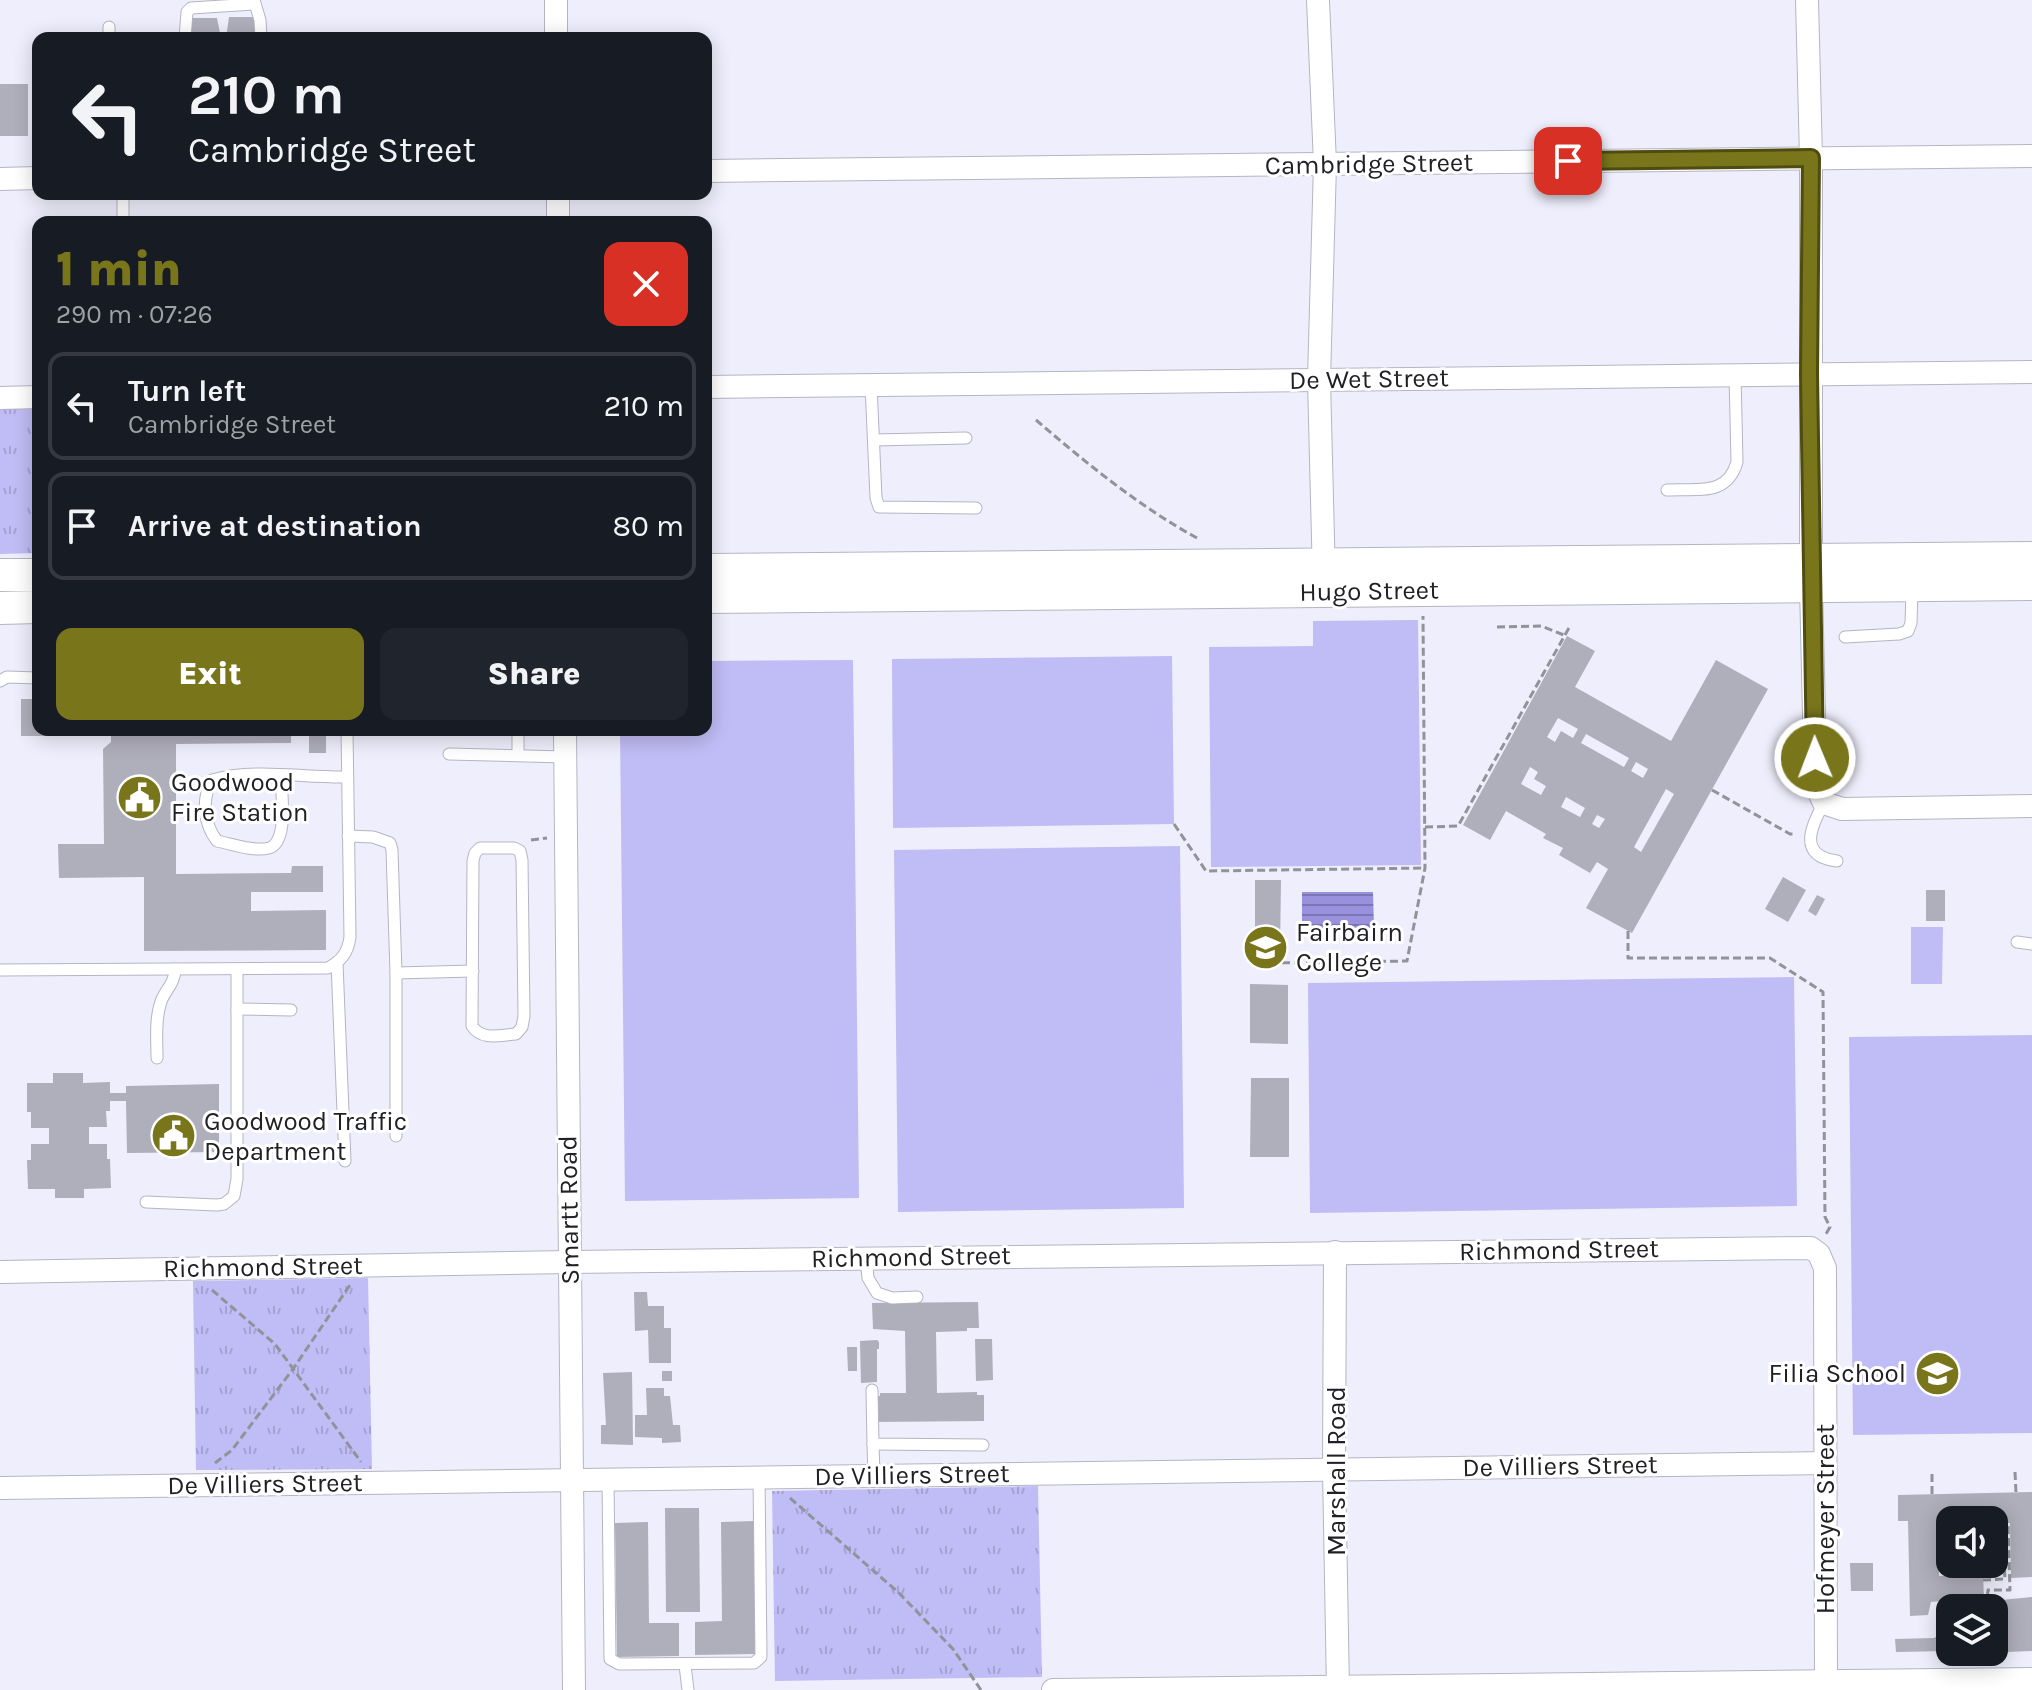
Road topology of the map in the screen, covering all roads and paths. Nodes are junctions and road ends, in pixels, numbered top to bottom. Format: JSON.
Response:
{"nodes":[{"id":1,"x":556,"y":0,"type":"edge"},
{"id":2,"x":1318,"y":0,"type":"edge"},
{"id":3,"x":1807,"y":0,"type":"edge"},
{"id":4,"x":254,"y":2,"type":"edge"},
{"id":5,"x":185,"y":32,"type":"edge"},
{"id":6,"x":261,"y":32,"type":"edge"},
{"id":7,"x":556,"y":32,"type":"edge"},
{"id":8,"x":2032,"y":156,"type":"edge"},
{"id":9,"x":1811,"y":158,"type":"junction"},
{"id":10,"x":1325,"y":164,"type":"junction"},
{"id":11,"x":712,"y":171,"type":"edge"},
{"id":12,"x":32,"y":178,"type":"edge"},
{"id":13,"x":0,"y":179,"type":"edge"},
{"id":14,"x":2032,"y":372,"type":"edge"},
{"id":15,"x":1809,"y":374,"type":"junction"},
{"id":16,"x":1735,"y":375,"type":"junction"},
{"id":17,"x":1319,"y":380,"type":"junction"},
{"id":18,"x":871,"y":385,"type":"junction"},
{"id":19,"x":712,"y":387,"type":"edge"},
{"id":20,"x":32,"y":397,"type":"edge"},
{"id":21,"x":0,"y":398,"type":"edge"},
{"id":22,"x":1036,"y":420,"type":"dead end"},
{"id":23,"x":966,"y":438,"type":"dead end"},
{"id":24,"x":874,"y":440,"type":"junction"},
{"id":25,"x":1667,"y":490,"type":"dead end"},
{"id":26,"x":976,"y":508,"type":"dead end"},
{"id":27,"x":1197,"y":538,"type":"dead end"},
{"id":28,"x":2032,"y":558,"type":"edge"},
{"id":29,"x":712,"y":570,"type":"edge"},
{"id":30,"x":1811,"y":573,"type":"junction"},
{"id":31,"x":0,"y":575,"type":"edge"},
{"id":32,"x":32,"y":575,"type":"edge"},
{"id":33,"x":1324,"y":578,"type":"junction"},
{"id":34,"x":2032,"y":584,"type":"edge"},
{"id":35,"x":1912,"y":585,"type":"junction"},
{"id":36,"x":712,"y":597,"type":"edge"},
{"id":37,"x":32,"y":607,"type":"edge"},
{"id":38,"x":0,"y":608,"type":"edge"},
{"id":39,"x":1423,"y":612,"type":"dead end"},
{"id":40,"x":1570,"y":626,"type":"dead end"},
{"id":41,"x":1497,"y":627,"type":"dead end"},
{"id":42,"x":1564,"y":635,"type":"junction"},
{"id":43,"x":1845,"y":637,"type":"dead end"},
{"id":44,"x":32,"y":678,"type":"edge"},
{"id":45,"x":0,"y":681,"type":"edge"},
{"id":46,"x":347,"y":736,"type":"edge"},
{"id":47,"x":518,"y":736,"type":"edge"},
{"id":48,"x":565,"y":736,"type":"edge"},
{"id":49,"x":449,"y":754,"type":"dead end"},
{"id":50,"x":518,"y":754,"type":"junction"},
{"id":51,"x":565,"y":757,"type":"junction"},
{"id":52,"x":281,"y":775,"type":"junction"},
{"id":53,"x":347,"y":777,"type":"junction"},
{"id":54,"x":1712,"y":790,"type":"dead end"},
{"id":55,"x":1824,"y":803,"type":"junction"},
{"id":56,"x":2032,"y":806,"type":"edge"},
{"id":57,"x":1174,"y":824,"type":"dead end"},
{"id":58,"x":1425,"y":827,"type":"junction"},
{"id":59,"x":1797,"y":827,"type":"dead end"},
{"id":60,"x":348,"y":836,"type":"junction"},
{"id":61,"x":565,"y":838,"type":"junction"},
{"id":62,"x":520,"y":851,"type":"junction"},
{"id":63,"x":1837,"y":861,"type":"dead end"},
{"id":64,"x":1425,"y":868,"type":"junction"},
{"id":65,"x":1628,"y":931,"type":"dead end"},
{"id":66,"x":2017,"y":942,"type":"dead end"},
{"id":67,"x":2032,"y":944,"type":"edge"},
{"id":68,"x":337,"y":963,"type":"junction"},
{"id":69,"x":1270,"y":963,"type":"dead end"},
{"id":70,"x":1,"y":969,"type":"edge"},
{"id":71,"x":175,"y":969,"type":"junction"},
{"id":72,"x":237,"y":970,"type":"junction"},
{"id":73,"x":473,"y":971,"type":"junction"},
{"id":74,"x":396,"y":973,"type":"junction"},
{"id":75,"x":237,"y":1009,"type":"junction"},
{"id":76,"x":291,"y":1010,"type":"dead end"},
{"id":77,"x":157,"y":1058,"type":"dead end"},
{"id":78,"x":396,"y":1136,"type":"dead end"},
{"id":79,"x":345,"y":1161,"type":"dead end"},
{"id":80,"x":146,"y":1202,"type":"dead end"},
{"id":81,"x":1335,"y":1252,"type":"junction"},
{"id":82,"x":1818,"y":1253,"type":"junction"},
{"id":83,"x":866,"y":1258,"type":"junction"},
{"id":84,"x":569,"y":1262,"type":"junction"},
{"id":85,"x":0,"y":1272,"type":"edge"},
{"id":86,"x":354,"y":1280,"type":"dead end"},
{"id":87,"x":212,"y":1290,"type":"dead end"},
{"id":88,"x":917,"y":1297,"type":"dead end"},
{"id":89,"x":293,"y":1369,"type":"junction"},
{"id":90,"x":872,"y":1390,"type":"dead end"},
{"id":91,"x":873,"y":1444,"type":"junction"},
{"id":92,"x":983,"y":1445,"type":"dead end"},
{"id":93,"x":214,"y":1463,"type":"dead end"},
{"id":94,"x":1825,"y":1463,"type":"junction"},
{"id":95,"x":365,"y":1468,"type":"dead end"},
{"id":96,"x":1334,"y":1469,"type":"junction"},
{"id":97,"x":2015,"y":1472,"type":"dead end"},
{"id":98,"x":1932,"y":1474,"type":"dead end"},
{"id":99,"x":874,"y":1475,"type":"junction"},
{"id":100,"x":768,"y":1477,"type":"junction"},
{"id":101,"x":608,"y":1479,"type":"junction"},
{"id":102,"x":572,"y":1480,"type":"junction"},
{"id":103,"x":0,"y":1488,"type":"edge"},
{"id":104,"x":2016,"y":1493,"type":"dead end"},
{"id":105,"x":1932,"y":1494,"type":"dead end"},
{"id":106,"x":2008,"y":1523,"type":"dead end"},
{"id":107,"x":1971,"y":1564,"type":"edge"},
{"id":108,"x":2005,"y":1578,"type":"edge"},
{"id":109,"x":1983,"y":1580,"type":"dead end"},
{"id":110,"x":1988,"y":1594,"type":"edge"},
{"id":111,"x":685,"y":1665,"type":"junction"},
{"id":112,"x":2032,"y":1679,"type":"edge"},
{"id":113,"x":1826,"y":1686,"type":"edge"},
{"id":114,"x":1338,"y":1688,"type":"edge"},
{"id":115,"x":574,"y":1690,"type":"edge"},
{"id":116,"x":688,"y":1690,"type":"edge"},
{"id":117,"x":981,"y":1690,"type":"edge"},
{"id":118,"x":1053,"y":1690,"type":"edge"}],
"edges":[{"from":1,"to":7,"type":"street"},
{"from":2,"to":10,"type":"street"},
{"from":3,"to":9,"type":"street"},
{"from":4,"to":5,"type":"lane"},
{"from":4,"to":6,"type":"lane"},
{"from":8,"to":9,"type":"street","name":"Cambridge Street"},
{"from":9,"to":10,"type":"street","name":"Cambridge Street"},
{"from":9,"to":15,"type":"street"},
{"from":10,"to":11,"type":"street","name":"Cambridge Street"},
{"from":10,"to":17,"type":"street"},
{"from":12,"to":13,"type":"street"},
{"from":14,"to":15,"type":"street","name":"De Wet Street"},
{"from":15,"to":16,"type":"street","name":"De Wet Street"},
{"from":15,"to":30,"type":"street"},
{"from":16,"to":17,"type":"street","name":"De Wet Street"},
{"from":16,"to":25,"type":"lane"},
{"from":17,"to":18,"type":"street","name":"De Wet Street"},
{"from":17,"to":33,"type":"street"},
{"from":18,"to":19,"type":"street","name":"De Wet Street"},
{"from":18,"to":24,"type":"lane"},
{"from":20,"to":21,"type":"street"},
{"from":22,"to":27,"type":"path"},
{"from":23,"to":24,"type":"lane"},
{"from":24,"to":26,"type":"lane"},
{"from":28,"to":30,"type":"street","name":"Hugo Street"},
{"from":29,"to":33,"type":"street","name":"Hugo Street"},
{"from":30,"to":33,"type":"street","name":"Hugo Street"},
{"from":30,"to":35,"type":"street","name":"Hugo Street"},
{"from":30,"to":55,"type":"street"},
{"from":31,"to":32,"type":"street"},
{"from":33,"to":36,"type":"street","name":"Hugo Street"},
{"from":34,"to":35,"type":"street","name":"Hugo Street"},
{"from":35,"to":43,"type":"lane"},
{"from":37,"to":38,"type":"street"},
{"from":39,"to":58,"type":"path"},
{"from":40,"to":42,"type":"path"},
{"from":41,"to":42,"type":"path"},
{"from":42,"to":58,"type":"path"},
{"from":44,"to":45,"type":"lane"},
{"from":46,"to":53,"type":"lane"},
{"from":47,"to":50,"type":"lane"},
{"from":48,"to":51,"type":"street","name":"Smartt Road"},
{"from":49,"to":50,"type":"lane"},
{"from":50,"to":51,"type":"lane"},
{"from":51,"to":61,"type":"street","name":"Smartt Road"},
{"from":52,"to":52,"type":"lane"},
{"from":52,"to":53,"type":"lane"},
{"from":53,"to":60,"type":"lane"},
{"from":54,"to":59,"type":"path"},
{"from":55,"to":56,"type":"street"},
{"from":55,"to":63,"type":"lane"},
{"from":57,"to":64,"type":"path"},
{"from":58,"to":64,"type":"path"},
{"from":60,"to":68,"type":"lane"},
{"from":60,"to":74,"type":"lane"},
{"from":61,"to":62,"type":"path"},
{"from":61,"to":84,"type":"street","name":"Smartt Road"},
{"from":62,"to":73,"type":"lane"},
{"from":62,"to":73,"type":"lane"},
{"from":64,"to":69,"type":"path"},
{"from":65,"to":82,"type":"path"},
{"from":66,"to":67,"type":"lane"},
{"from":68,"to":72,"type":"lane"},
{"from":68,"to":79,"type":"lane"},
{"from":70,"to":71,"type":"lane"},
{"from":71,"to":72,"type":"lane"},
{"from":71,"to":77,"type":"lane"},
{"from":72,"to":75,"type":"lane"},
{"from":73,"to":74,"type":"lane"},
{"from":74,"to":78,"type":"lane"},
{"from":75,"to":76,"type":"lane"},
{"from":75,"to":80,"type":"lane"},
{"from":81,"to":82,"type":"street","name":"Richmond Street"},
{"from":81,"to":83,"type":"street","name":"Richmond Street"},
{"from":81,"to":96,"type":"street","name":"Marshall Road"},
{"from":82,"to":94,"type":"street","name":"Hofmeyer Street"},
{"from":83,"to":84,"type":"street","name":"Richmond Street"},
{"from":83,"to":88,"type":"lane"},
{"from":84,"to":85,"type":"street","name":"Richmond Street"},
{"from":84,"to":102,"type":"street","name":"Smartt Road"},
{"from":86,"to":89,"type":"path"},
{"from":87,"to":89,"type":"path"},
{"from":89,"to":93,"type":"path"},
{"from":89,"to":95,"type":"path"},
{"from":90,"to":91,"type":"lane"},
{"from":91,"to":92,"type":"lane"},
{"from":91,"to":99,"type":"lane"},
{"from":94,"to":96,"type":"street","name":"De Villiers Street"},
{"from":94,"to":113,"type":"street","name":"Hofmeyer Street"},
{"from":96,"to":99,"type":"street","name":"De Villiers Street"},
{"from":96,"to":114,"type":"street","name":"Marshall Road"},
{"from":97,"to":104,"type":"path"},
{"from":98,"to":105,"type":"path"},
{"from":99,"to":100,"type":"street","name":"De Villiers Street"},
{"from":100,"to":101,"type":"street","name":"De Villiers Street"},
{"from":100,"to":111,"type":"lane"},
{"from":100,"to":117,"type":"path"},
{"from":101,"to":102,"type":"street","name":"De Villiers Street"},
{"from":101,"to":111,"type":"lane"},
{"from":102,"to":103,"type":"street","name":"De Villiers Street"},
{"from":102,"to":115,"type":"street","name":"Smartt Road"},
{"from":106,"to":110,"type":"path"},
{"from":107,"to":107,"type":"path"},
{"from":108,"to":109,"type":"path"},
{"from":111,"to":116,"type":"lane"},
{"from":112,"to":113,"type":"street"},
{"from":113,"to":114,"type":"street"},
{"from":114,"to":118,"type":"street"}]}
